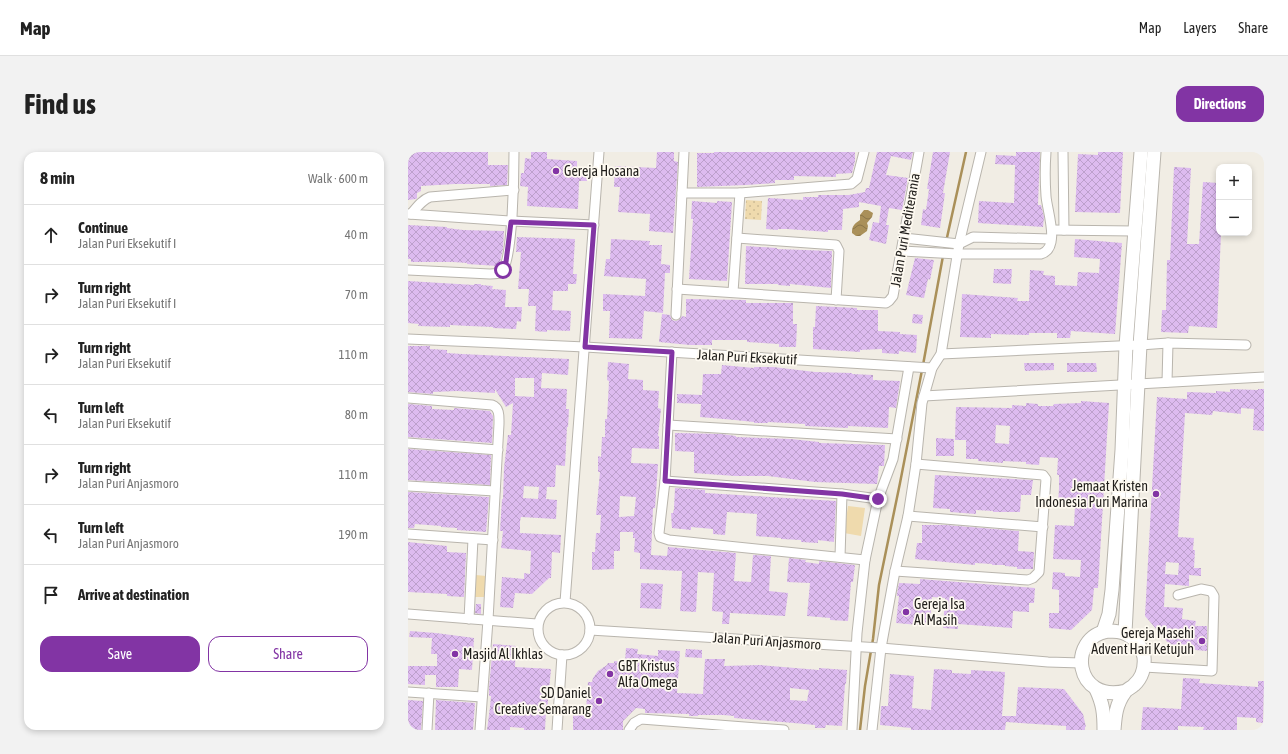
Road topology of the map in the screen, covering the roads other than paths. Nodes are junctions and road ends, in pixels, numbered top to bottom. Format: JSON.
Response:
{"nodes":[{"id":1,"x":514,"y":152,"type":"edge"},
{"id":2,"x":599,"y":152,"type":"edge"},
{"id":3,"x":684,"y":152,"type":"edge"},
{"id":4,"x":864,"y":152,"type":"edge"},
{"id":5,"x":919,"y":152,"type":"edge"},
{"id":6,"x":980,"y":152,"type":"edge"},
{"id":7,"x":1141,"y":152,"type":"edge"},
{"id":8,"x":1154,"y":152,"type":"edge"},
{"id":9,"x":1046,"y":155,"type":"edge"},
{"id":10,"x":1063,"y":155,"type":"edge"},
{"id":11,"x":514,"y":190,"type":"junction"},
{"id":12,"x":682,"y":193,"type":"junction"},
{"id":13,"x":740,"y":193,"type":"junction"},
{"id":14,"x":409,"y":214,"type":"edge"},
{"id":15,"x":511,"y":222,"type":"junction"},
{"id":16,"x":594,"y":225,"type":"junction"},
{"id":17,"x":1064,"y":230,"type":"junction"},
{"id":18,"x":1134,"y":231,"type":"junction"},
{"id":19,"x":1052,"y":235,"type":"junction"},
{"id":20,"x":737,"y":238,"type":"junction"},
{"id":21,"x":904,"y":238,"type":"junction"},
{"id":22,"x":958,"y":249,"type":"junction"},
{"id":23,"x":902,"y":251,"type":"junction"},
{"id":24,"x":408,"y":270,"type":"edge"},
{"id":25,"x":677,"y":289,"type":"junction"},
{"id":26,"x":733,"y":292,"type":"junction"},
{"id":27,"x":836,"y":300,"type":"junction"},
{"id":28,"x":676,"y":315,"type":"dead end"},
{"id":29,"x":408,"y":339,"type":"edge"},
{"id":30,"x":1168,"y":343,"type":"junction"},
{"id":31,"x":1140,"y":345,"type":"junction"},
{"id":32,"x":1246,"y":345,"type":"dead end"},
{"id":33,"x":1126,"y":346,"type":"junction"},
{"id":34,"x":585,"y":347,"type":"junction"},
{"id":35,"x":672,"y":352,"type":"junction"},
{"id":36,"x":941,"y":354,"type":"junction"},
{"id":37,"x":911,"y":367,"type":"junction"},
{"id":38,"x":928,"y":368,"type":"junction"},
{"id":39,"x":1264,"y":377,"type":"edge"},
{"id":40,"x":1167,"y":382,"type":"junction"},
{"id":41,"x":1125,"y":384,"type":"junction"},
{"id":42,"x":1138,"y":384,"type":"junction"},
{"id":43,"x":924,"y":396,"type":"junction"},
{"id":44,"x":408,"y":398,"type":"edge"},
{"id":45,"x":668,"y":426,"type":"junction"},
{"id":46,"x":897,"y":439,"type":"junction"},
{"id":47,"x":408,"y":443,"type":"edge"},
{"id":48,"x":498,"y":450,"type":"junction"},
{"id":49,"x":1128,"y":450,"type":"junction"},
{"id":50,"x":916,"y":464,"type":"junction"},
{"id":51,"x":665,"y":481,"type":"junction"},
{"id":52,"x":408,"y":486,"type":"edge"},
{"id":53,"x":496,"y":491,"type":"junction"},
{"id":54,"x":842,"y":494,"type":"junction"},
{"id":55,"x":878,"y":499,"type":"junction"},
{"id":56,"x":908,"y":516,"type":"junction"},
{"id":57,"x":1042,"y":527,"type":"junction"},
{"id":58,"x":408,"y":534,"type":"edge"},
{"id":59,"x":473,"y":539,"type":"junction"},
{"id":60,"x":493,"y":540,"type":"junction"},
{"id":61,"x":840,"y":557,"type":"junction"},
{"id":62,"x":865,"y":560,"type":"junction"},
{"id":63,"x":895,"y":571,"type":"junction"},
{"id":64,"x":1178,"y":596,"type":"dead end"},
{"id":65,"x":565,"y":602,"type":"junction"},
{"id":66,"x":408,"y":614,"type":"edge"},
{"id":67,"x":469,"y":619,"type":"junction"},
{"id":68,"x":488,"y":620,"type":"junction"},
{"id":69,"x":537,"y":624,"type":"junction"},
{"id":70,"x":590,"y":630,"type":"junction"},
{"id":71,"x":1104,"y":632,"type":"junction"},
{"id":72,"x":1125,"y":633,"type":"junction"},
{"id":73,"x":859,"y":647,"type":"junction"},
{"id":74,"x":879,"y":648,"type":"junction"},
{"id":75,"x":562,"y":655,"type":"junction"},
{"id":76,"x":1081,"y":663,"type":"junction"},
{"id":77,"x":1144,"y":667,"type":"junction"},
{"id":78,"x":1096,"y":689,"type":"junction"},
{"id":79,"x":1126,"y":691,"type":"junction"},
{"id":80,"x":408,"y":692,"type":"edge"},
{"id":81,"x":429,"y":693,"type":"junction"},
{"id":82,"x":482,"y":697,"type":"junction"},
{"id":83,"x":427,"y":730,"type":"edge"},
{"id":84,"x":480,"y":730,"type":"edge"},
{"id":85,"x":557,"y":730,"type":"edge"},
{"id":86,"x":629,"y":730,"type":"edge"},
{"id":87,"x":784,"y":730,"type":"edge"},
{"id":88,"x":852,"y":730,"type":"edge"},
{"id":89,"x":872,"y":730,"type":"edge"},
{"id":90,"x":1104,"y":730,"type":"edge"},
{"id":91,"x":1114,"y":730,"type":"edge"}],
"edges":[{"from":1,"to":11,"type":"street"},
{"from":2,"to":16,"type":"street"},
{"from":3,"to":12,"type":"street"},
{"from":4,"to":13,"type":"street"},
{"from":5,"to":21,"type":"street","name":"Jalan Puri Mediterania"},
{"from":6,"to":22,"type":"street"},
{"from":7,"to":18,"type":"street"},
{"from":8,"to":31,"type":"street"},
{"from":9,"to":10,"type":"street"},
{"from":9,"to":19,"type":"street"},
{"from":10,"to":17,"type":"street"},
{"from":11,"to":14,"type":"street"},
{"from":11,"to":15,"type":"street"},
{"from":12,"to":13,"type":"street"},
{"from":12,"to":25,"type":"street"},
{"from":13,"to":20,"type":"street"},
{"from":14,"to":15,"type":"street"},
{"from":15,"to":16,"type":"street"},
{"from":15,"to":24,"type":"street"},
{"from":16,"to":34,"type":"street"},
{"from":17,"to":18,"type":"street"},
{"from":17,"to":19,"type":"street"},
{"from":18,"to":33,"type":"street"},
{"from":19,"to":22,"type":"street"},
{"from":19,"to":22,"type":"street"},
{"from":20,"to":26,"type":"street"},
{"from":20,"to":27,"type":"street"},
{"from":21,"to":22,"type":"street"},
{"from":21,"to":23,"type":"street","name":"Jalan Puri Mediterania"},
{"from":22,"to":23,"type":"street"},
{"from":22,"to":36,"type":"street"},
{"from":23,"to":27,"type":"street","name":"Jalan Puri Mediterania"},
{"from":25,"to":26,"type":"street","name":"Jalan Puri Mediterania"},
{"from":25,"to":28,"type":"street"},
{"from":26,"to":27,"type":"street","name":"Jalan Puri Mediterania"},
{"from":29,"to":34,"type":"street","name":"Jalan Puri Eksekutif"},
{"from":30,"to":31,"type":"street"},
{"from":30,"to":32,"type":"street"},
{"from":30,"to":40,"type":"street"},
{"from":31,"to":33,"type":"street"},
{"from":31,"to":42,"type":"street"},
{"from":33,"to":36,"type":"street"},
{"from":33,"to":41,"type":"street"},
{"from":34,"to":35,"type":"street","name":"Jalan Puri Eksekutif"},
{"from":34,"to":65,"type":"street"},
{"from":35,"to":37,"type":"street","name":"Jalan Puri Eksekutif"},
{"from":35,"to":45,"type":"street"},
{"from":36,"to":38,"type":"street"},
{"from":37,"to":38,"type":"street","name":"Jalan Puri Eksekutif"},
{"from":37,"to":46,"type":"street"},
{"from":38,"to":43,"type":"street"},
{"from":39,"to":40,"type":"street"},
{"from":40,"to":42,"type":"street"},
{"from":41,"to":42,"type":"street"},
{"from":41,"to":43,"type":"street"},
{"from":41,"to":49,"type":"street"},
{"from":42,"to":49,"type":"street"},
{"from":43,"to":50,"type":"street"},
{"from":44,"to":48,"type":"street"},
{"from":45,"to":46,"type":"street"},
{"from":45,"to":51,"type":"street"},
{"from":46,"to":55,"type":"street"},
{"from":47,"to":48,"type":"street"},
{"from":48,"to":53,"type":"street"},
{"from":49,"to":71,"type":"street"},
{"from":49,"to":72,"type":"street"},
{"from":50,"to":56,"type":"street"},
{"from":50,"to":57,"type":"street"},
{"from":51,"to":54,"type":"street"},
{"from":51,"to":61,"type":"street"},
{"from":52,"to":53,"type":"street"},
{"from":53,"to":60,"type":"street"},
{"from":54,"to":55,"type":"street"},
{"from":54,"to":61,"type":"street"},
{"from":55,"to":62,"type":"street"},
{"from":56,"to":57,"type":"street"},
{"from":56,"to":63,"type":"street"},
{"from":57,"to":63,"type":"street"},
{"from":58,"to":59,"type":"street"},
{"from":59,"to":60,"type":"street"},
{"from":59,"to":67,"type":"street"},
{"from":60,"to":68,"type":"street"},
{"from":61,"to":62,"type":"street"},
{"from":62,"to":73,"type":"street"},
{"from":63,"to":74,"type":"street"},
{"from":64,"to":77,"type":"street"},
{"from":65,"to":69,"type":"street"},
{"from":65,"to":70,"type":"street"},
{"from":66,"to":67,"type":"street"},
{"from":67,"to":68,"type":"street"},
{"from":68,"to":69,"type":"street"},
{"from":68,"to":82,"type":"street"},
{"from":69,"to":75,"type":"street"},
{"from":70,"to":73,"type":"street","name":"Jalan Puri Anjasmoro"},
{"from":70,"to":75,"type":"street"},
{"from":71,"to":72,"type":"street"},
{"from":71,"to":76,"type":"street"},
{"from":72,"to":77,"type":"street"},
{"from":73,"to":74,"type":"street","name":"Jalan Puri Anjasmoro"},
{"from":73,"to":88,"type":"street"},
{"from":74,"to":76,"type":"street","name":"Jalan Puri Anjasmoro"},
{"from":74,"to":89,"type":"street"},
{"from":75,"to":85,"type":"street"},
{"from":76,"to":78,"type":"street"},
{"from":77,"to":79,"type":"street"},
{"from":78,"to":79,"type":"street"},
{"from":78,"to":90,"type":"street"},
{"from":79,"to":91,"type":"street"},
{"from":80,"to":81,"type":"street"},
{"from":81,"to":82,"type":"street"},
{"from":81,"to":83,"type":"street"},
{"from":82,"to":84,"type":"street"},
{"from":86,"to":87,"type":"street"}]}
